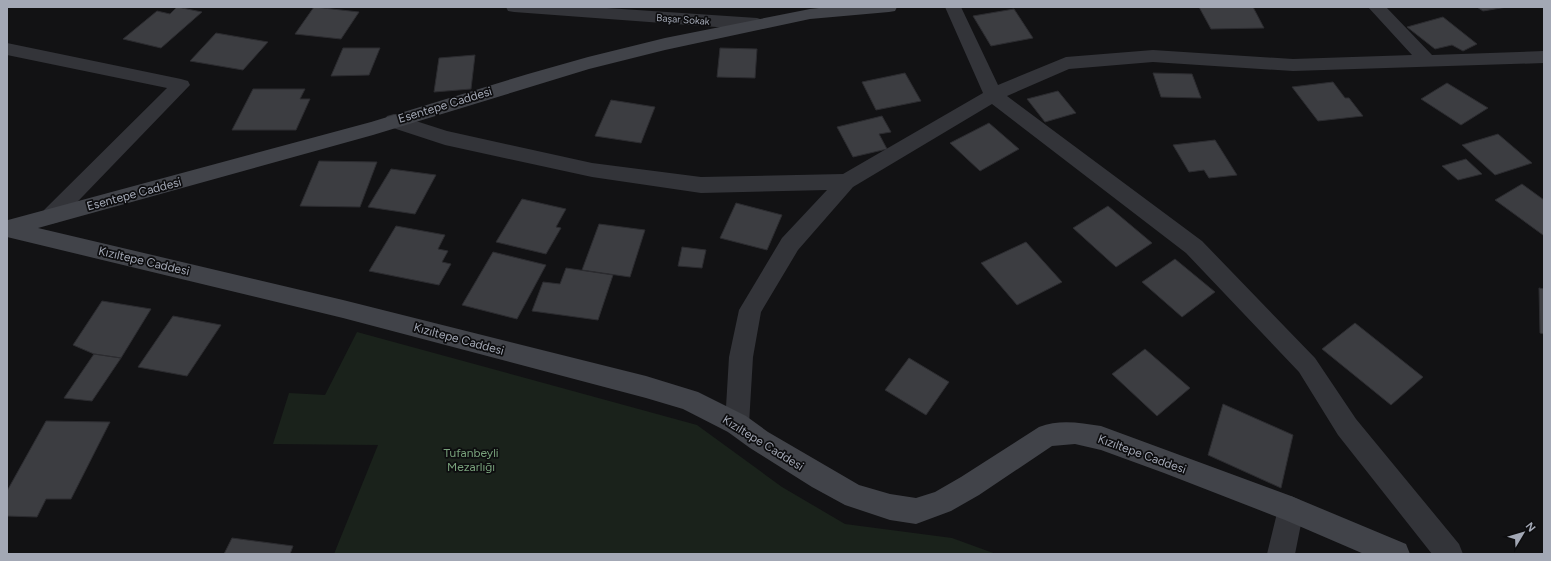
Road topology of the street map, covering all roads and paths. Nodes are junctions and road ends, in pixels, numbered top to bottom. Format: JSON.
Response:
{"nodes":[{"id":1,"x":514,"y":7,"type":"edge"},
{"id":2,"x":889,"y":7,"type":"edge"},
{"id":3,"x":953,"y":7,"type":"edge"},
{"id":4,"x":1376,"y":7,"type":"edge"},
{"id":5,"x":757,"y":24,"type":"junction"},
{"id":6,"x":7,"y":48,"type":"edge"},
{"id":7,"x":1544,"y":57,"type":"edge"},
{"id":8,"x":1428,"y":61,"type":"junction"},
{"id":9,"x":992,"y":95,"type":"junction"},
{"id":10,"x":394,"y":121,"type":"junction"},
{"id":11,"x":846,"y":182,"type":"junction"},
{"id":12,"x":51,"y":216,"type":"junction"},
{"id":13,"x":7,"y":229,"type":"edge"},
{"id":14,"x":737,"y":424,"type":"junction"},
{"id":15,"x":1291,"y":509,"type":"junction"},
{"id":16,"x":1281,"y":554,"type":"edge"},
{"id":17,"x":1396,"y":554,"type":"edge"},
{"id":18,"x":1449,"y":554,"type":"edge"}],
"edges":[{"from":1,"to":5,"type":"street","name":"Başar Sokak"},
{"from":2,"to":5,"type":"street","name":"Esentepe Caddesi"},
{"from":3,"to":9,"type":"street"},
{"from":4,"to":8,"type":"street"},
{"from":5,"to":10,"type":"street","name":"Esentepe Caddesi"},
{"from":6,"to":12,"type":"street"},
{"from":7,"to":8,"type":"street"},
{"from":8,"to":9,"type":"street"},
{"from":9,"to":11,"type":"street"},
{"from":9,"to":18,"type":"street"},
{"from":10,"to":11,"type":"street"},
{"from":10,"to":12,"type":"street","name":"Esentepe Caddesi"},
{"from":11,"to":14,"type":"street"},
{"from":12,"to":13,"type":"street","name":"Esentepe Caddesi"},
{"from":13,"to":14,"type":"street","name":"Kızıltepe Caddesi"},
{"from":14,"to":15,"type":"street","name":"Kızıltepe Caddesi"},
{"from":15,"to":16,"type":"street"},
{"from":15,"to":17,"type":"street","name":"Kızıltepe Caddesi"}]}
